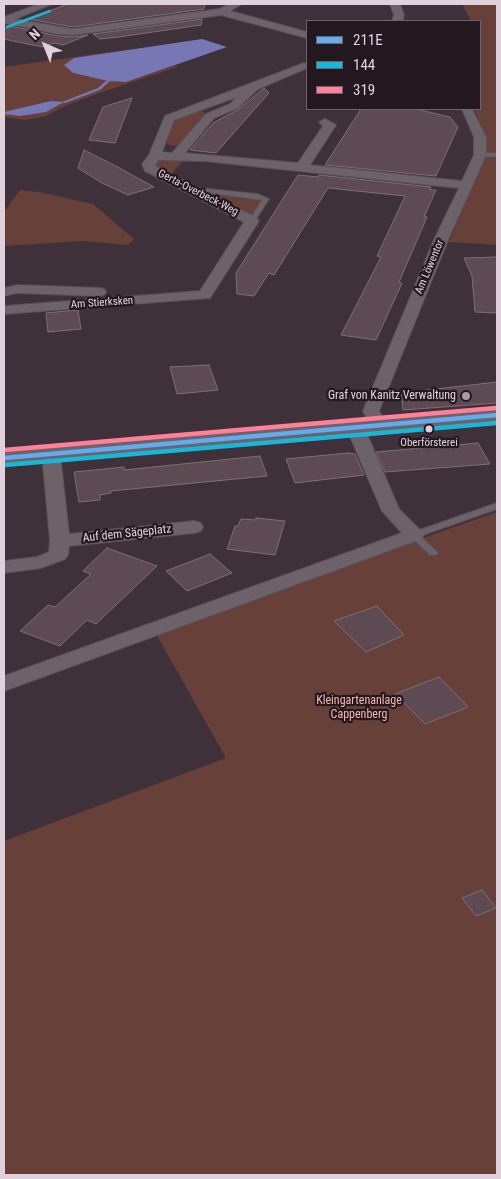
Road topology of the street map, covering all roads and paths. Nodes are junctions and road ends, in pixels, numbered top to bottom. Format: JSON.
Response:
{"nodes":[{"id":1,"x":47,"y":4,"type":"edge"},
{"id":2,"x":237,"y":4,"type":"edge"},
{"id":3,"x":395,"y":4,"type":"edge"},
{"id":4,"x":221,"y":12,"type":"junction"},
{"id":5,"x":4,"y":20,"type":"edge"},
{"id":6,"x":398,"y":20,"type":"edge"},
{"id":7,"x":306,"y":35,"type":"edge"},
{"id":8,"x":304,"y":66,"type":"dead end"},
{"id":9,"x":254,"y":87,"type":"junction"},
{"id":10,"x":198,"y":107,"type":"junction"},
{"id":11,"x":467,"y":110,"type":"edge"},
{"id":12,"x":221,"y":111,"type":"junction"},
{"id":13,"x":325,"y":122,"type":"dead end"},
{"id":14,"x":480,"y":155,"type":"junction"},
{"id":15,"x":497,"y":155,"type":"edge"},
{"id":16,"x":155,"y":156,"type":"junction"},
{"id":17,"x":176,"y":156,"type":"junction"},
{"id":18,"x":302,"y":167,"type":"junction"},
{"id":19,"x":467,"y":185,"type":"junction"},
{"id":20,"x":190,"y":189,"type":"junction"},
{"id":21,"x":252,"y":221,"type":"junction"},
{"id":22,"x":231,"y":255,"type":"joint"},
{"id":23,"x":44,"y":290,"type":"junction"},
{"id":24,"x":4,"y":292,"type":"edge"},
{"id":25,"x":163,"y":297,"type":"junction"},
{"id":26,"x":42,"y":307,"type":"junction"},
{"id":27,"x":4,"y":310,"type":"edge"},
{"id":28,"x":497,"y":415,"type":"edge"},
{"id":29,"x":366,"y":426,"type":"junction"},
{"id":30,"x":52,"y":454,"type":"junction"},
{"id":31,"x":4,"y":458,"type":"edge"},
{"id":32,"x":497,"y":506,"type":"edge"},
{"id":33,"x":194,"y":527,"type":"dead end"},
{"id":34,"x":414,"y":535,"type":"junction"},
{"id":35,"x":60,"y":541,"type":"junction"},
{"id":36,"x":433,"y":553,"type":"dead end"},
{"id":37,"x":4,"y":567,"type":"edge"},
{"id":38,"x":4,"y":684,"type":"edge"}],
"edges":[{"from":1,"to":5,"type":"street"},
{"from":2,"to":4,"type":"street"},
{"from":3,"to":6,"type":"street"},
{"from":4,"to":5,"type":"street"},
{"from":4,"to":7,"type":"street"},
{"from":8,"to":9,"type":"street","name":"Gerta-Overbeck-Weg"},
{"from":9,"to":10,"type":"street","name":"Gerta-Overbeck-Weg"},
{"from":9,"to":12,"type":"street","name":"Gerta-Overbeck-Weg"},
{"from":10,"to":12,"type":"street"},
{"from":10,"to":16,"type":"street","name":"Gerta-Overbeck-Weg"},
{"from":11,"to":14,"type":"street"},
{"from":12,"to":17,"type":"street","name":"Gerta-Overbeck-Weg"},
{"from":13,"to":18,"type":"street"},
{"from":14,"to":15,"type":"lane"},
{"from":14,"to":19,"type":"street","name":"Am Löwentor"},
{"from":16,"to":17,"type":"street","name":"Gerta-Overbeck-Weg"},
{"from":16,"to":20,"type":"street","name":"Gerta-Overbeck-Weg"},
{"from":17,"to":18,"type":"street","name":"Gerta-Overbeck-Weg"},
{"from":18,"to":19,"type":"street","name":"Gerta-Overbeck-Weg"},
{"from":19,"to":29,"type":"street","name":"Am Löwentor"},
{"from":20,"to":21,"type":"street","name":"Gerta-Overbeck-Weg"},
{"from":20,"to":21,"type":"lane"},
{"from":21,"to":22,"type":"street","name":"Gerta-Overbeck-Weg"},
{"from":22,"to":25,"type":"street","name":"Am Stierksken"},
{"from":23,"to":24,"type":"street","name":"Am Stierksken"},
{"from":23,"to":25,"type":"street","name":"Am Stierksken"},
{"from":23,"to":26,"type":"street"},
{"from":25,"to":26,"type":"street","name":"Am Stierksken"},
{"from":26,"to":27,"type":"street","name":"Am Stierksken"},
{"from":28,"to":29,"type":"main road"},
{"from":29,"to":30,"type":"main road"},
{"from":29,"to":34,"type":"street","name":"Am Löwentor"},
{"from":30,"to":31,"type":"main road"},
{"from":30,"to":35,"type":"street"},
{"from":32,"to":34,"type":"lane"},
{"from":33,"to":35,"type":"street","name":"Auf dem Sägeplatz"},
{"from":34,"to":36,"type":"lane"},
{"from":34,"to":38,"type":"street"},
{"from":35,"to":37,"type":"street"}]}
